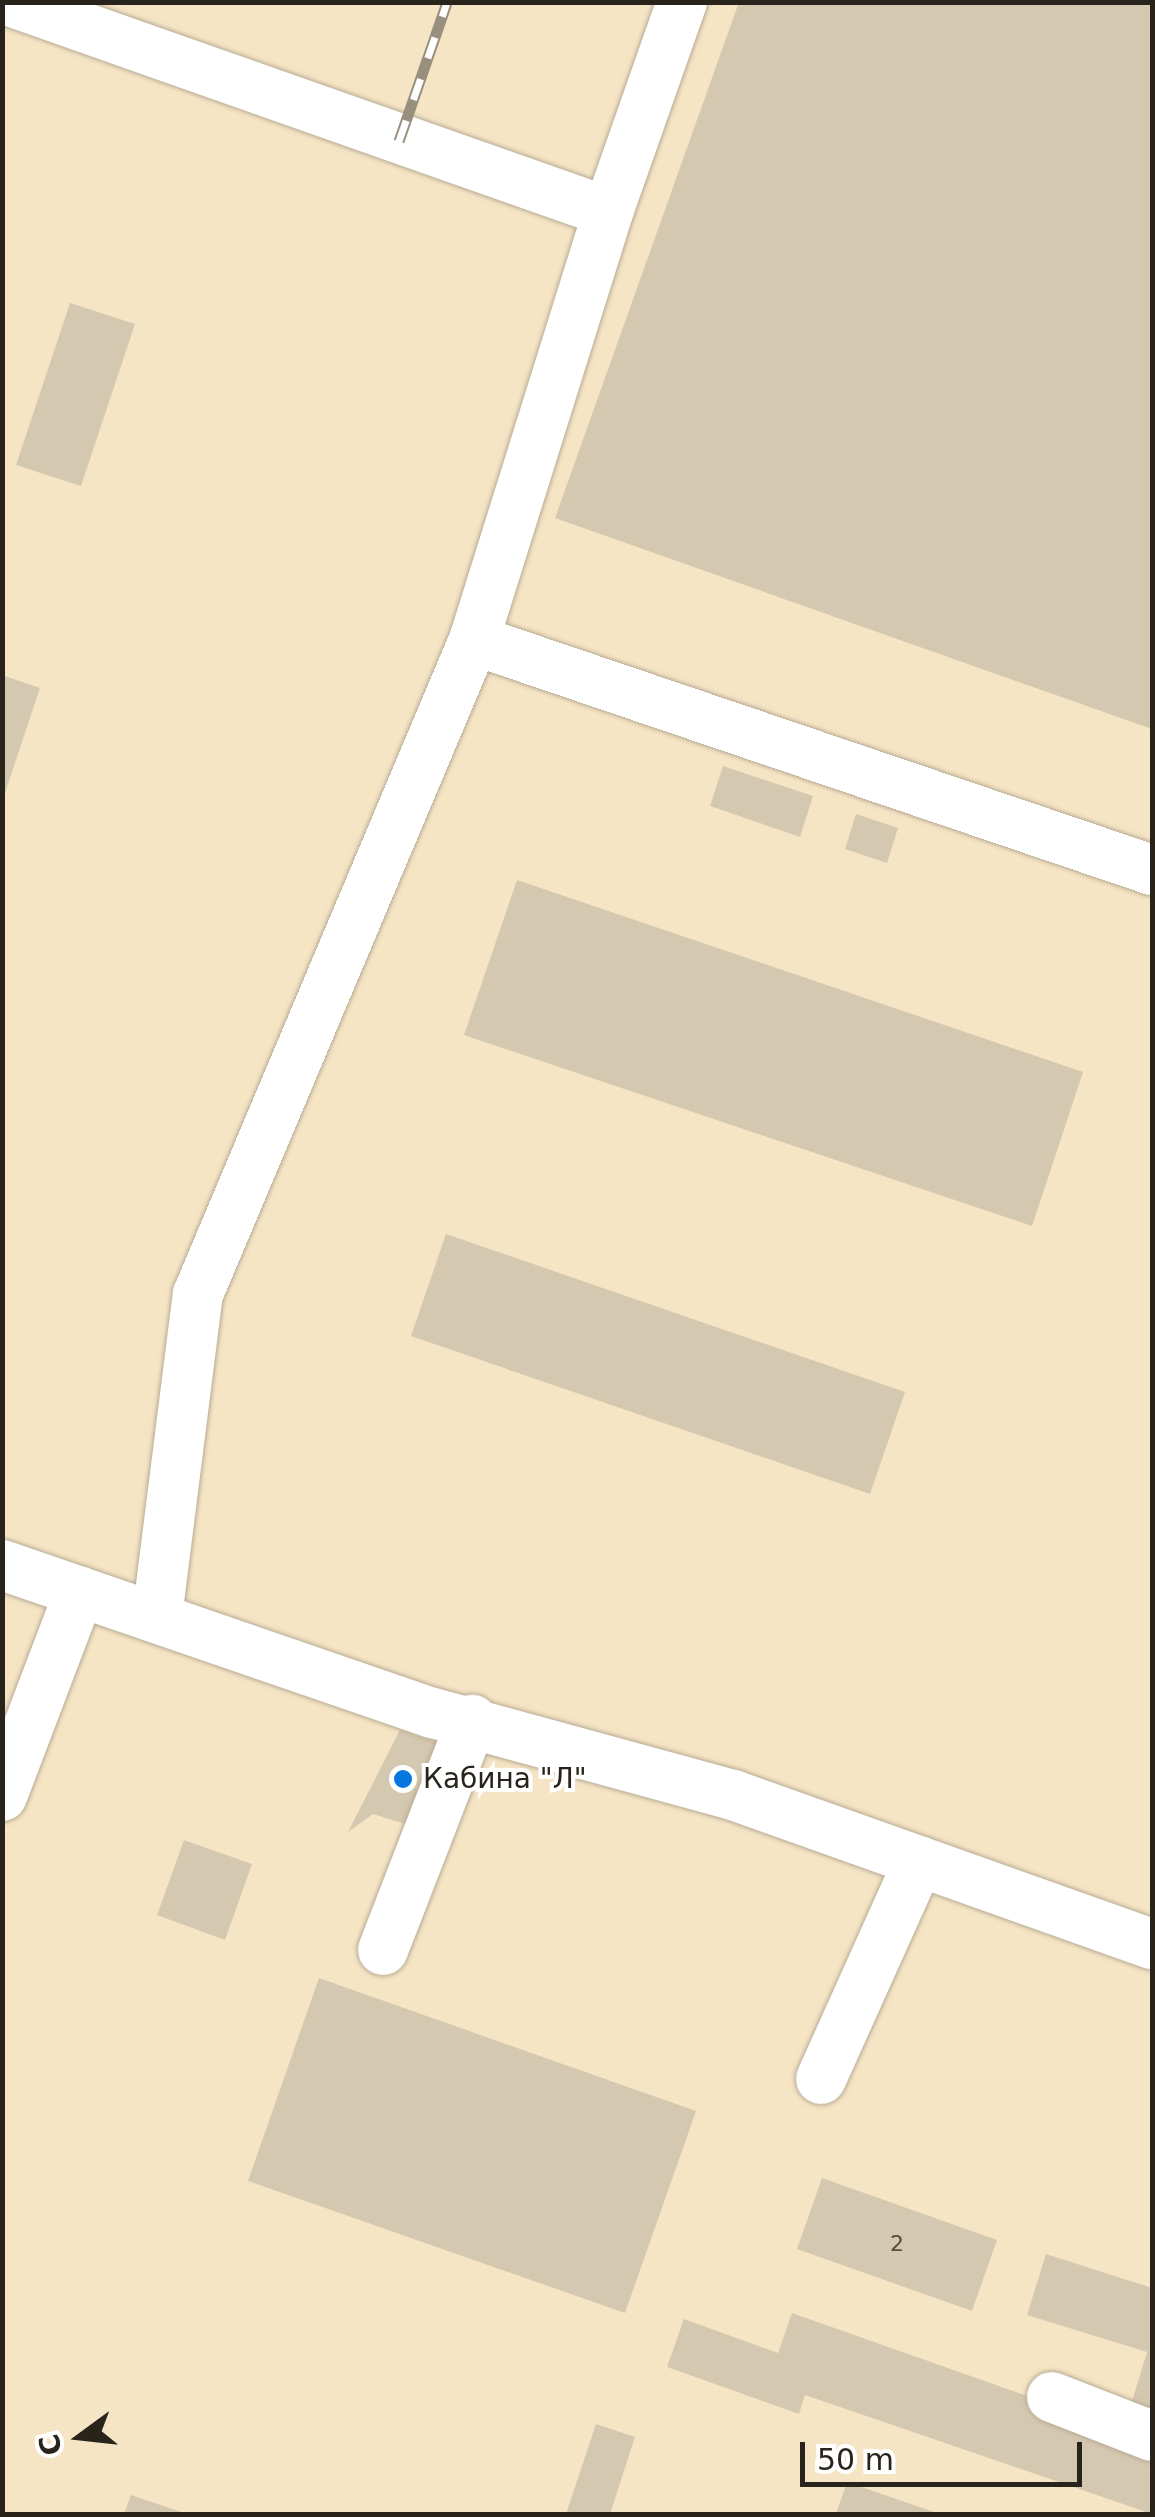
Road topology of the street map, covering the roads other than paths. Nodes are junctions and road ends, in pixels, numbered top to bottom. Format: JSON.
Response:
{"nodes":[{"id":1,"x":12,"y":2,"type":"edge"},
{"id":2,"x":682,"y":2,"type":"edge"},
{"id":3,"x":608,"y":212,"type":"junction"},
{"id":4,"x":474,"y":640,"type":"junction"},
{"id":5,"x":1152,"y":870,"type":"edge"},
{"id":6,"x":2,"y":1565,"type":"edge"},
{"id":7,"x":80,"y":1591,"type":"junction"},
{"id":8,"x":157,"y":1617,"type":"junction"},
{"id":9,"x":472,"y":1720,"type":"junction"},
{"id":10,"x":2,"y":1796,"type":"edge"},
{"id":11,"x":919,"y":1861,"type":"junction"},
{"id":12,"x":1152,"y":1944,"type":"edge"},
{"id":13,"x":383,"y":1950,"type":"dead end"},
{"id":14,"x":821,"y":2078,"type":"dead end"},
{"id":15,"x":1052,"y":2396,"type":"dead end"},
{"id":16,"x":1152,"y":2436,"type":"edge"}],
"edges":[{"from":1,"to":3,"type":"lane"},
{"from":2,"to":3,"type":"lane"},
{"from":3,"to":4,"type":"lane"},
{"from":4,"to":5,"type":"lane"},
{"from":4,"to":8,"type":"lane"},
{"from":6,"to":7,"type":"lane"},
{"from":7,"to":8,"type":"lane"},
{"from":7,"to":10,"type":"lane"},
{"from":8,"to":9,"type":"lane"},
{"from":9,"to":11,"type":"lane"},
{"from":9,"to":13,"type":"lane"},
{"from":11,"to":12,"type":"lane"},
{"from":11,"to":14,"type":"lane"},
{"from":15,"to":16,"type":"lane"}]}
